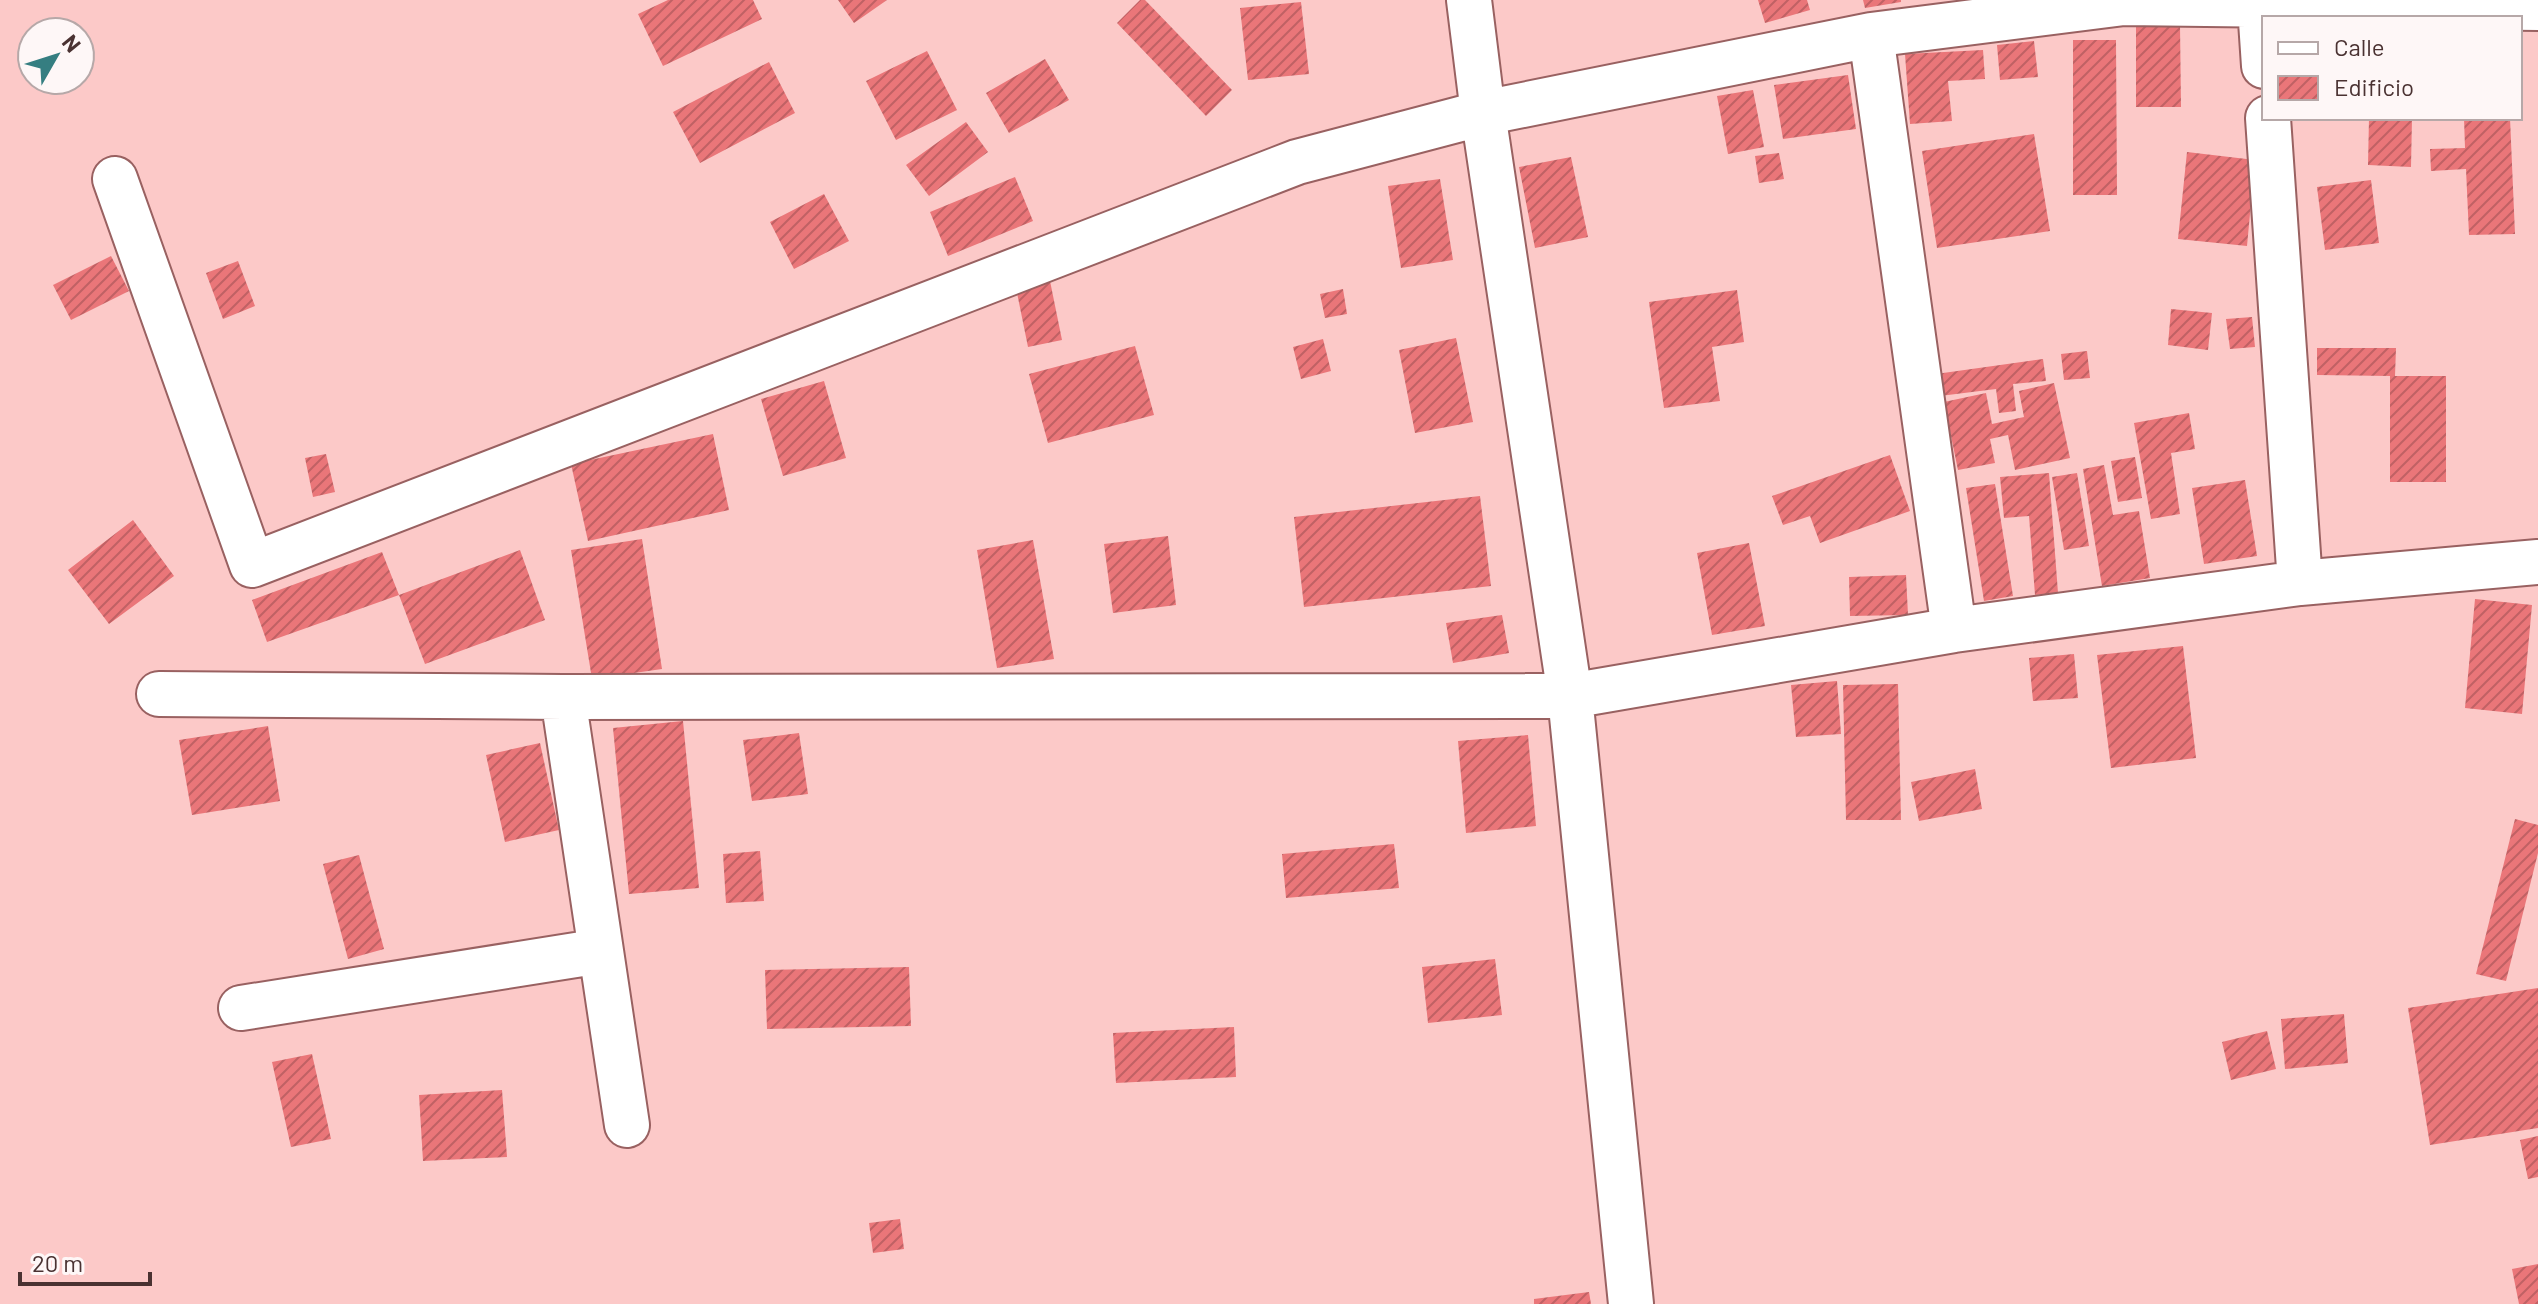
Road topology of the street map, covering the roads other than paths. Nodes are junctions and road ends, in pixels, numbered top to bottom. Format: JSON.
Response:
{"nodes":[{"id":1,"x":1469,"y":0,"type":"edge"},
{"id":2,"x":2260,"y":6,"type":"junction"},
{"id":3,"x":2538,"y":8,"type":"edge"},
{"id":4,"x":1871,"y":35,"type":"junction"},
{"id":5,"x":2262,"y":36,"type":"edge"},
{"id":6,"x":1483,"y":113,"type":"junction"},
{"id":7,"x":2268,"y":120,"type":"edge"},
{"id":8,"x":115,"y":179,"type":"dead end"},
{"id":9,"x":2538,"y":562,"type":"edge"},
{"id":10,"x":2300,"y":583,"type":"junction"},
{"id":11,"x":1954,"y":630,"type":"junction"},
{"id":12,"x":159,"y":694,"type":"dead end"},
{"id":13,"x":1570,"y":696,"type":"junction"},
{"id":14,"x":563,"y":697,"type":"junction"},
{"id":15,"x":601,"y":951,"type":"junction"},
{"id":16,"x":241,"y":1008,"type":"dead end"},
{"id":17,"x":627,"y":1125,"type":"dead end"},
{"id":18,"x":1631,"y":1304,"type":"edge"}],
"edges":[{"from":1,"to":6,"type":"street"},
{"from":2,"to":3,"type":"street"},
{"from":2,"to":4,"type":"street"},
{"from":2,"to":5,"type":"street"},
{"from":4,"to":6,"type":"street"},
{"from":4,"to":11,"type":"street"},
{"from":6,"to":8,"type":"street"},
{"from":6,"to":13,"type":"street"},
{"from":7,"to":10,"type":"street"},
{"from":9,"to":10,"type":"street"},
{"from":10,"to":11,"type":"street"},
{"from":11,"to":13,"type":"street"},
{"from":12,"to":14,"type":"street"},
{"from":13,"to":14,"type":"street"},
{"from":13,"to":18,"type":"street"},
{"from":14,"to":15,"type":"street"},
{"from":15,"to":16,"type":"street"},
{"from":15,"to":17,"type":"street"}]}
